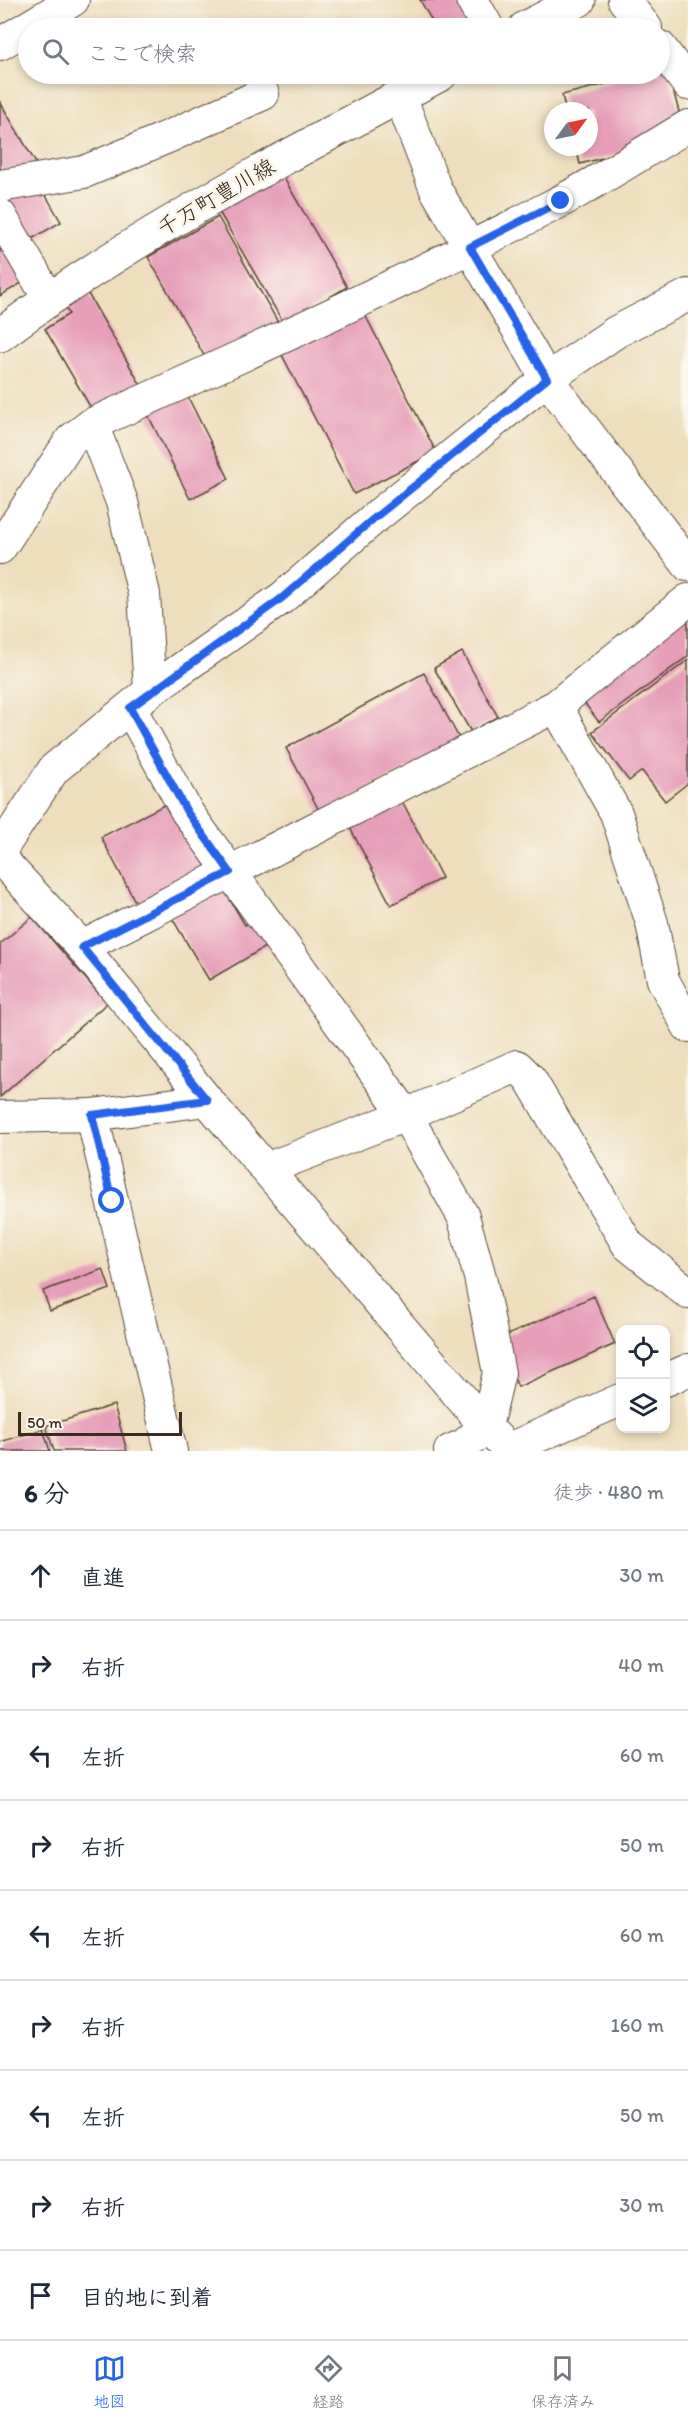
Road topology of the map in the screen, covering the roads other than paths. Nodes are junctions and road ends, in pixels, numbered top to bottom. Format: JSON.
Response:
{"nodes":[{"id":1,"x":73,"y":0,"type":"edge"},
{"id":2,"x":472,"y":0,"type":"edge"},
{"id":3,"x":579,"y":0,"type":"edge"},
{"id":4,"x":624,"y":0,"type":"edge"},
{"id":5,"x":43,"y":18,"type":"edge"},
{"id":6,"x":482,"y":18,"type":"edge"},
{"id":7,"x":544,"y":18,"type":"edge"},
{"id":8,"x":638,"y":18,"type":"edge"},
{"id":9,"x":18,"y":33,"type":"edge"},
{"id":10,"x":0,"y":44,"type":"edge"},
{"id":11,"x":670,"y":60,"type":"edge"},
{"id":12,"x":422,"y":84,"type":"edge"},
{"id":13,"x":688,"y":84,"type":"edge"},
{"id":14,"x":262,"y":94,"type":"dead end"},
{"id":15,"x":400,"y":96,"type":"junction"},
{"id":16,"x":688,"y":126,"type":"edge"},
{"id":17,"x":0,"y":186,"type":"edge"},
{"id":18,"x":0,"y":215,"type":"edge"},
{"id":19,"x":470,"y":247,"type":"junction"},
{"id":20,"x":688,"y":295,"type":"edge"},
{"id":21,"x":49,"y":299,"type":"junction"},
{"id":22,"x":0,"y":335,"type":"edge"},
{"id":23,"x":547,"y":379,"type":"junction"},
{"id":24,"x":92,"y":424,"type":"junction"},
{"id":25,"x":0,"y":548,"type":"edge"},
{"id":26,"x":688,"y":565,"type":"edge"},
{"id":27,"x":688,"y":600,"type":"edge"},
{"id":28,"x":140,"y":699,"type":"junction"},
{"id":29,"x":556,"y":706,"type":"junction"},
{"id":30,"x":0,"y":851,"type":"edge"},
{"id":31,"x":0,"y":858,"type":"edge"},
{"id":32,"x":230,"y":872,"type":"junction"},
{"id":33,"x":82,"y":947,"type":"junction"},
{"id":34,"x":688,"y":1026,"type":"edge"},
{"id":35,"x":207,"y":1100,"type":"junction"},
{"id":36,"x":406,"y":1114,"type":"junction"},
{"id":37,"x":92,"y":1115,"type":"junction"},
{"id":38,"x":0,"y":1117,"type":"edge"},
{"id":39,"x":266,"y":1169,"type":"junction"},
{"id":40,"x":688,"y":1293,"type":"edge"},
{"id":41,"x":688,"y":1370,"type":"edge"},
{"id":42,"x":668,"y":1379,"type":"edge"},
{"id":43,"x":616,"y":1402,"type":"edge"},
{"id":44,"x":486,"y":1427,"type":"junction"},
{"id":45,"x":509,"y":1450,"type":"edge"},
{"id":46,"x":171,"y":1451,"type":"edge"},
{"id":47,"x":450,"y":1451,"type":"edge"}],
"edges":[{"from":1,"to":5,"type":"street"},
{"from":2,"to":6,"type":"street"},
{"from":3,"to":7,"type":"main road"},
{"from":4,"to":8,"type":"street"},
{"from":9,"to":10,"type":"street"},
{"from":11,"to":13,"type":"street"},
{"from":12,"to":15,"type":"main road","name":"千万町豊川線"},
{"from":14,"to":17,"type":"street"},
{"from":15,"to":19,"type":"street"},
{"from":15,"to":21,"type":"main road","name":"千万町豊川線"},
{"from":16,"to":19,"type":"street"},
{"from":18,"to":21,"type":"street"},
{"from":19,"to":23,"type":"street"},
{"from":19,"to":24,"type":"street"},
{"from":20,"to":23,"type":"street"},
{"from":21,"to":22,"type":"main road","name":"千万町豊川線"},
{"from":23,"to":26,"type":"street"},
{"from":23,"to":28,"type":"street"},
{"from":24,"to":25,"type":"street"},
{"from":24,"to":28,"type":"street"},
{"from":27,"to":29,"type":"street"},
{"from":28,"to":30,"type":"street"},
{"from":28,"to":32,"type":"street"},
{"from":29,"to":32,"type":"street"},
{"from":29,"to":34,"type":"street"},
{"from":31,"to":33,"type":"street"},
{"from":32,"to":33,"type":"street"},
{"from":32,"to":36,"type":"street"},
{"from":33,"to":35,"type":"street"},
{"from":35,"to":37,"type":"street"},
{"from":35,"to":39,"type":"street"},
{"from":36,"to":39,"type":"street"},
{"from":36,"to":40,"type":"street"},
{"from":36,"to":44,"type":"street"},
{"from":37,"to":38,"type":"street"},
{"from":37,"to":46,"type":"street"},
{"from":39,"to":44,"type":"street"},
{"from":41,"to":42,"type":"street"},
{"from":43,"to":45,"type":"street"},
{"from":44,"to":45,"type":"street"},
{"from":44,"to":47,"type":"street"}]}
